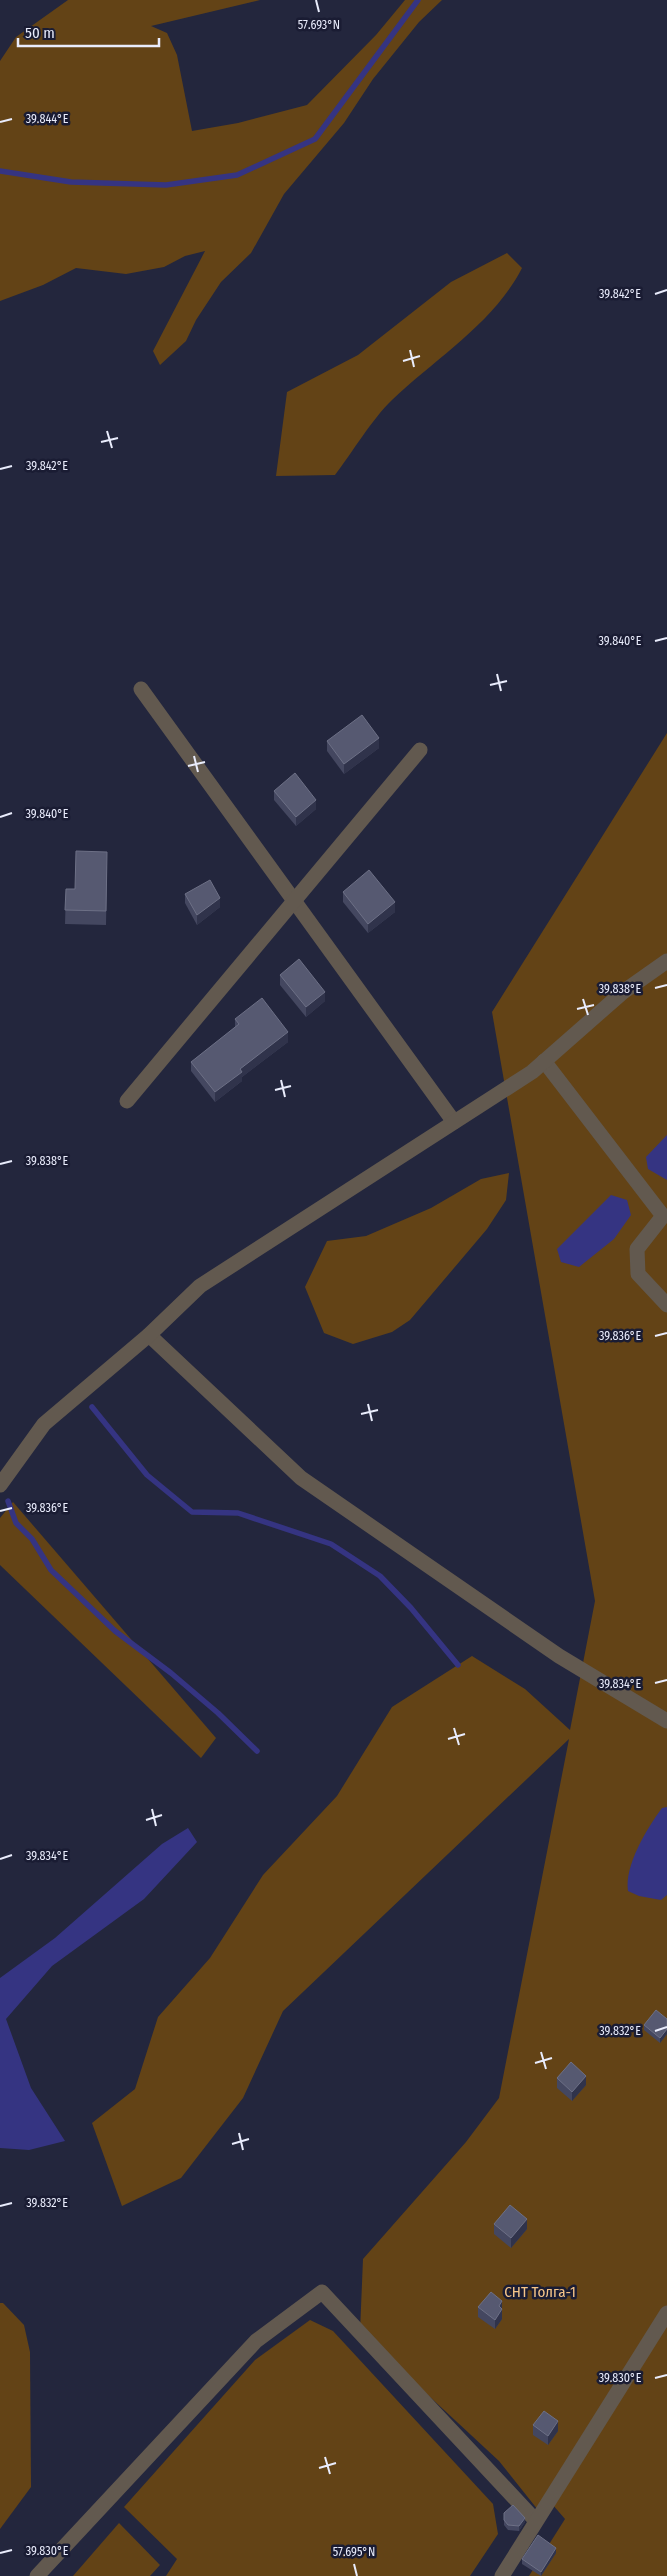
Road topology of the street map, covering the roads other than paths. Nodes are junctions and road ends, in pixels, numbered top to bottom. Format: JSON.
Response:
{"nodes":[{"id":1,"x":141,"y":689,"type":"dead end"},
{"id":2,"x":420,"y":750,"type":"dead end"},
{"id":3,"x":293,"y":900,"type":"junction"},
{"id":4,"x":667,"y":961,"type":"edge"},
{"id":5,"x":544,"y":1061,"type":"junction"},
{"id":6,"x":127,"y":1102,"type":"dead end"},
{"id":7,"x":454,"y":1122,"type":"junction"},
{"id":8,"x":667,"y":1305,"type":"edge"},
{"id":9,"x":149,"y":1335,"type":"junction"},
{"id":10,"x":0,"y":1485,"type":"edge"},
{"id":11,"x":667,"y":1721,"type":"edge"},
{"id":12,"x":667,"y":2313,"type":"edge"},
{"id":13,"x":536,"y":2521,"type":"junction"},
{"id":14,"x":37,"y":2576,"type":"edge"},
{"id":15,"x":502,"y":2576,"type":"edge"}],
"edges":[{"from":1,"to":3,"type":"street"},
{"from":2,"to":3,"type":"street"},
{"from":3,"to":6,"type":"street"},
{"from":3,"to":7,"type":"street"},
{"from":4,"to":5,"type":"street"},
{"from":5,"to":7,"type":"street"},
{"from":5,"to":8,"type":"street"},
{"from":7,"to":9,"type":"street"},
{"from":9,"to":10,"type":"street"},
{"from":9,"to":11,"type":"street"},
{"from":12,"to":13,"type":"street"},
{"from":13,"to":14,"type":"street"},
{"from":13,"to":15,"type":"street"}]}
